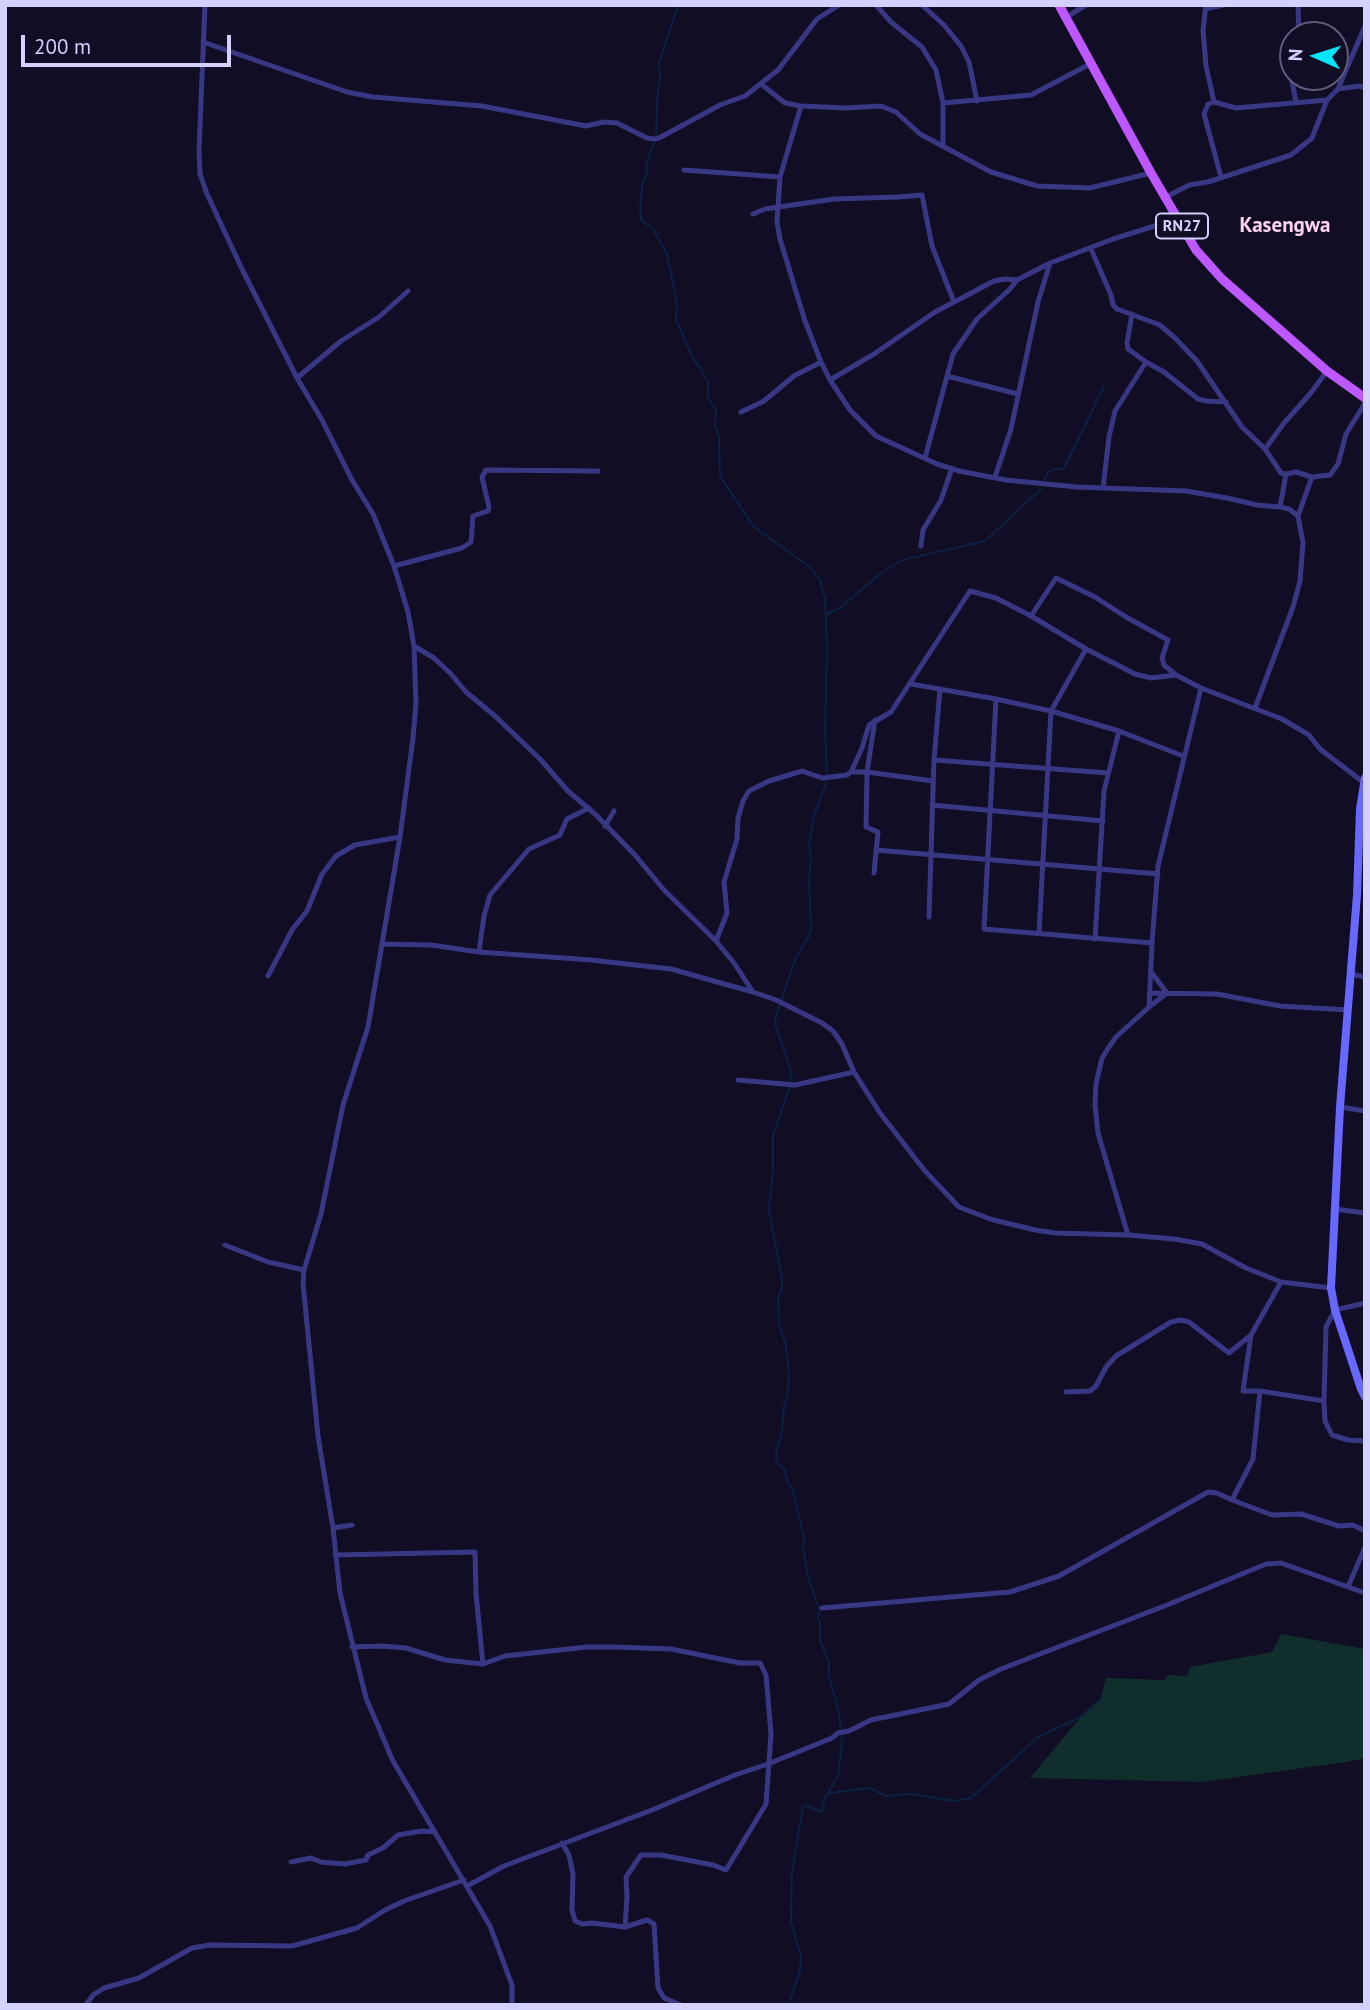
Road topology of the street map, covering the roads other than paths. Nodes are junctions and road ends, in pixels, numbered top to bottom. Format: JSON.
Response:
{"nodes":[{"id":1,"x":205,"y":5,"type":"edge"},
{"id":2,"x":839,"y":5,"type":"edge"},
{"id":3,"x":876,"y":5,"type":"edge"},
{"id":4,"x":922,"y":5,"type":"edge"},
{"id":5,"x":1059,"y":5,"type":"edge"},
{"id":6,"x":1086,"y":5,"type":"edge"},
{"id":7,"x":1224,"y":5,"type":"edge"},
{"id":8,"x":1206,"y":7,"type":"edge"},
{"id":9,"x":1065,"y":18,"type":"junction"},
{"id":10,"x":1365,"y":26,"type":"edge"},
{"id":11,"x":203,"y":42,"type":"junction"},
{"id":12,"x":1349,"y":63,"type":"edge"},
{"id":13,"x":1090,"y":64,"type":"junction"},
{"id":14,"x":761,"y":84,"type":"junction"},
{"id":15,"x":1294,"y":91,"type":"edge"},
{"id":16,"x":1336,"y":91,"type":"edge"},
{"id":17,"x":1327,"y":100,"type":"junction"},
{"id":18,"x":977,"y":101,"type":"junction"},
{"id":19,"x":1214,"y":102,"type":"junction"},
{"id":20,"x":1296,"y":102,"type":"junction"},
{"id":21,"x":943,"y":103,"type":"junction"},
{"id":22,"x":801,"y":106,"type":"junction"},
{"id":23,"x":943,"y":145,"type":"junction"},
{"id":24,"x":684,"y":170,"type":"dead end"},
{"id":25,"x":1151,"y":173,"type":"junction"},
{"id":26,"x":780,"y":177,"type":"junction"},
{"id":27,"x":1221,"y":177,"type":"junction"},
{"id":28,"x":1166,"y":197,"type":"junction"},
{"id":29,"x":778,"y":207,"type":"junction"},
{"id":30,"x":753,"y":214,"type":"dead end"},
{"id":31,"x":1177,"y":219,"type":"junction"},
{"id":32,"x":1091,"y":248,"type":"junction"},
{"id":33,"x":1050,"y":263,"type":"junction"},
{"id":34,"x":1017,"y":280,"type":"junction"},
{"id":35,"x":408,"y":291,"type":"dead end"},
{"id":36,"x":954,"y":302,"type":"junction"},
{"id":37,"x":1132,"y":314,"type":"junction"},
{"id":38,"x":821,"y":362,"type":"junction"},
{"id":39,"x":1146,"y":362,"type":"junction"},
{"id":40,"x":1327,"y":371,"type":"junction"},
{"id":41,"x":947,"y":376,"type":"junction"},
{"id":42,"x":297,"y":378,"type":"junction"},
{"id":43,"x":830,"y":380,"type":"junction"},
{"id":44,"x":1018,"y":394,"type":"junction"},
{"id":45,"x":1365,"y":400,"type":"edge"},
{"id":46,"x":1226,"y":402,"type":"junction"},
{"id":47,"x":741,"y":412,"type":"dead end"},
{"id":48,"x":1265,"y":449,"type":"junction"},
{"id":49,"x":925,"y":458,"type":"junction"},
{"id":50,"x":952,"y":468,"type":"junction"},
{"id":51,"x":598,"y":471,"type":"dead end"},
{"id":52,"x":1286,"y":474,"type":"junction"},
{"id":53,"x":995,"y":477,"type":"junction"},
{"id":54,"x":1312,"y":477,"type":"junction"},
{"id":55,"x":1103,"y":488,"type":"junction"},
{"id":56,"x":1280,"y":507,"type":"junction"},
{"id":57,"x":1297,"y":516,"type":"junction"},
{"id":58,"x":921,"y":546,"type":"dead end"},
{"id":59,"x":394,"y":566,"type":"junction"},
{"id":60,"x":1031,"y":616,"type":"junction"},
{"id":61,"x":414,"y":646,"type":"junction"},
{"id":62,"x":1086,"y":649,"type":"junction"},
{"id":63,"x":1176,"y":674,"type":"junction"},
{"id":64,"x":911,"y":684,"type":"junction"},
{"id":65,"x":1200,"y":688,"type":"junction"},
{"id":66,"x":940,"y":689,"type":"junction"},
{"id":67,"x":996,"y":699,"type":"junction"},
{"id":68,"x":1255,"y":708,"type":"junction"},
{"id":69,"x":1051,"y":711,"type":"junction"},
{"id":70,"x":874,"y":720,"type":"junction"},
{"id":71,"x":1119,"y":731,"type":"junction"},
{"id":72,"x":1183,"y":756,"type":"junction"},
{"id":73,"x":934,"y":760,"type":"junction"},
{"id":74,"x":992,"y":764,"type":"junction"},
{"id":75,"x":1048,"y":768,"type":"junction"},
{"id":76,"x":851,"y":772,"type":"junction"},
{"id":77,"x":867,"y":772,"type":"junction"},
{"id":78,"x":1108,"y":772,"type":"junction"},
{"id":79,"x":1364,"y":780,"type":"edge"},
{"id":80,"x":933,"y":781,"type":"junction"},
{"id":81,"x":932,"y":806,"type":"junction"},
{"id":82,"x":589,"y":808,"type":"junction"},
{"id":83,"x":614,"y":811,"type":"dead end"},
{"id":84,"x":990,"y":811,"type":"junction"},
{"id":85,"x":1045,"y":816,"type":"junction"},
{"id":86,"x":1103,"y":821,"type":"junction"},
{"id":87,"x":1362,"y":823,"type":"edge"},
{"id":88,"x":605,"y":825,"type":"junction"},
{"id":89,"x":400,"y":837,"type":"junction"},
{"id":90,"x":876,"y":850,"type":"junction"},
{"id":91,"x":931,"y":855,"type":"junction"},
{"id":92,"x":987,"y":859,"type":"junction"},
{"id":93,"x":1043,"y":864,"type":"junction"},
{"id":94,"x":1101,"y":869,"type":"junction"},
{"id":95,"x":874,"y":873,"type":"dead end"},
{"id":96,"x":1157,"y":874,"type":"junction"},
{"id":97,"x":929,"y":917,"type":"dead end"},
{"id":98,"x":1039,"y":934,"type":"junction"},
{"id":99,"x":1095,"y":939,"type":"junction"},
{"id":100,"x":716,"y":941,"type":"junction"},
{"id":101,"x":1152,"y":943,"type":"junction"},
{"id":102,"x":382,"y":944,"type":"junction"},
{"id":103,"x":479,"y":952,"type":"junction"},
{"id":104,"x":1152,"y":974,"type":"junction"},
{"id":105,"x":1350,"y":974,"type":"junction"},
{"id":106,"x":268,"y":976,"type":"dead end"},
{"id":107,"x":1365,"y":977,"type":"edge"},
{"id":108,"x":753,"y":992,"type":"junction"},
{"id":109,"x":1150,"y":993,"type":"junction"},
{"id":110,"x":1167,"y":993,"type":"junction"},
{"id":111,"x":1149,"y":1007,"type":"junction"},
{"id":112,"x":1347,"y":1010,"type":"junction"},
{"id":113,"x":854,"y":1072,"type":"junction"},
{"id":114,"x":738,"y":1080,"type":"dead end"},
{"id":115,"x":1340,"y":1107,"type":"junction"},
{"id":116,"x":1365,"y":1111,"type":"edge"},
{"id":117,"x":1335,"y":1209,"type":"junction"},
{"id":118,"x":1365,"y":1213,"type":"edge"},
{"id":119,"x":1128,"y":1235,"type":"junction"},
{"id":120,"x":225,"y":1245,"type":"dead end"},
{"id":121,"x":304,"y":1270,"type":"junction"},
{"id":122,"x":1281,"y":1282,"type":"junction"},
{"id":123,"x":1331,"y":1288,"type":"junction"},
{"id":124,"x":1365,"y":1303,"type":"edge"},
{"id":125,"x":1335,"y":1310,"type":"junction"},
{"id":126,"x":1251,"y":1335,"type":"junction"},
{"id":127,"x":1260,"y":1391,"type":"junction"},
{"id":128,"x":1066,"y":1392,"type":"dead end"},
{"id":129,"x":1365,"y":1397,"type":"edge"},
{"id":130,"x":1324,"y":1401,"type":"junction"},
{"id":131,"x":1365,"y":1441,"type":"edge"},
{"id":132,"x":1232,"y":1500,"type":"junction"},
{"id":133,"x":352,"y":1525,"type":"dead end"},
{"id":134,"x":333,"y":1528,"type":"junction"},
{"id":135,"x":1365,"y":1531,"type":"edge"},
{"id":136,"x":1365,"y":1547,"type":"edge"},
{"id":137,"x":335,"y":1555,"type":"junction"},
{"id":138,"x":1348,"y":1587,"type":"junction"},
{"id":139,"x":1365,"y":1593,"type":"edge"},
{"id":140,"x":822,"y":1608,"type":"dead end"},
{"id":141,"x":352,"y":1647,"type":"junction"},
{"id":142,"x":483,"y":1664,"type":"junction"},
{"id":143,"x":768,"y":1764,"type":"junction"},
{"id":144,"x":435,"y":1832,"type":"junction"},
{"id":145,"x":562,"y":1843,"type":"junction"},
{"id":146,"x":291,"y":1862,"type":"dead end"},
{"id":147,"x":465,"y":1883,"type":"junction"},
{"id":148,"x":625,"y":1927,"type":"junction"},
{"id":149,"x":510,"y":2004,"type":"edge"},
{"id":150,"x":86,"y":2005,"type":"edge"},
{"id":151,"x":681,"y":2005,"type":"edge"}],
"edges":[{"from":1,"to":11,"type":"street"},
{"from":2,"to":14,"type":"street"},
{"from":3,"to":21,"type":"street"},
{"from":4,"to":18,"type":"street"},
{"from":5,"to":9,"type":"main road","number":"RN27"},
{"from":6,"to":9,"type":"street"},
{"from":7,"to":8,"type":"street"},
{"from":8,"to":19,"type":"street"},
{"from":9,"to":13,"type":"main road","number":"RN27"},
{"from":10,"to":12,"type":"street"},
{"from":11,"to":14,"type":"street"},
{"from":11,"to":42,"type":"street"},
{"from":13,"to":18,"type":"street"},
{"from":13,"to":25,"type":"main road","number":"RN27"},
{"from":14,"to":22,"type":"street"},
{"from":15,"to":20,"type":"street"},
{"from":16,"to":17,"type":"street"},
{"from":17,"to":20,"type":"street"},
{"from":17,"to":27,"type":"street"},
{"from":18,"to":21,"type":"street"},
{"from":19,"to":20,"type":"street"},
{"from":19,"to":27,"type":"street"},
{"from":21,"to":23,"type":"street"},
{"from":22,"to":23,"type":"street"},
{"from":22,"to":26,"type":"street"},
{"from":23,"to":25,"type":"street"},
{"from":24,"to":26,"type":"street"},
{"from":25,"to":28,"type":"main road","number":"RN27"},
{"from":26,"to":29,"type":"street"},
{"from":27,"to":28,"type":"street"},
{"from":28,"to":31,"type":"main road","number":"RN27"},
{"from":29,"to":30,"type":"street"},
{"from":29,"to":36,"type":"street"},
{"from":29,"to":38,"type":"street"},
{"from":31,"to":32,"type":"street"},
{"from":31,"to":40,"type":"main road","number":"RN27"},
{"from":32,"to":33,"type":"street"},
{"from":32,"to":37,"type":"street"},
{"from":33,"to":34,"type":"street"},
{"from":33,"to":44,"type":"street"},
{"from":34,"to":36,"type":"street"},
{"from":34,"to":41,"type":"street"},
{"from":35,"to":42,"type":"street"},
{"from":36,"to":43,"type":"street"},
{"from":37,"to":39,"type":"street"},
{"from":37,"to":46,"type":"street"},
{"from":38,"to":43,"type":"street"},
{"from":38,"to":47,"type":"street"},
{"from":39,"to":46,"type":"street"},
{"from":39,"to":55,"type":"street"},
{"from":40,"to":45,"type":"main road","number":"RN27"},
{"from":40,"to":48,"type":"street"},
{"from":41,"to":44,"type":"street"},
{"from":41,"to":49,"type":"street"},
{"from":42,"to":59,"type":"street"},
{"from":43,"to":49,"type":"street"},
{"from":44,"to":53,"type":"street"},
{"from":45,"to":54,"type":"street"},
{"from":46,"to":48,"type":"street"},
{"from":48,"to":52,"type":"street"},
{"from":49,"to":50,"type":"street"},
{"from":50,"to":53,"type":"street"},
{"from":50,"to":58,"type":"street"},
{"from":51,"to":59,"type":"street"},
{"from":52,"to":54,"type":"street"},
{"from":52,"to":56,"type":"street"},
{"from":53,"to":55,"type":"street"},
{"from":54,"to":57,"type":"street"},
{"from":55,"to":56,"type":"street"},
{"from":56,"to":57,"type":"street"},
{"from":57,"to":68,"type":"street"},
{"from":59,"to":61,"type":"street"},
{"from":60,"to":62,"type":"street"},
{"from":60,"to":63,"type":"street"},
{"from":60,"to":64,"type":"street"},
{"from":61,"to":82,"type":"street"},
{"from":61,"to":89,"type":"street"},
{"from":62,"to":63,"type":"street"},
{"from":62,"to":69,"type":"street"},
{"from":63,"to":65,"type":"street"},
{"from":64,"to":66,"type":"street"},
{"from":64,"to":70,"type":"street"},
{"from":65,"to":68,"type":"street"},
{"from":65,"to":72,"type":"street"},
{"from":66,"to":67,"type":"street"},
{"from":66,"to":73,"type":"street"},
{"from":67,"to":69,"type":"street"},
{"from":67,"to":74,"type":"street"},
{"from":68,"to":79,"type":"street"},
{"from":69,"to":71,"type":"street"},
{"from":69,"to":75,"type":"street"},
{"from":70,"to":76,"type":"street"},
{"from":70,"to":77,"type":"street"},
{"from":71,"to":72,"type":"street"},
{"from":71,"to":78,"type":"street"},
{"from":72,"to":96,"type":"street"},
{"from":73,"to":74,"type":"street"},
{"from":73,"to":80,"type":"street"},
{"from":74,"to":75,"type":"street"},
{"from":74,"to":84,"type":"street"},
{"from":75,"to":78,"type":"street"},
{"from":75,"to":85,"type":"street"},
{"from":76,"to":77,"type":"street"},
{"from":76,"to":100,"type":"street"},
{"from":77,"to":80,"type":"street"},
{"from":77,"to":90,"type":"street"},
{"from":78,"to":86,"type":"street"},
{"from":79,"to":87,"type":"main road"},
{"from":80,"to":81,"type":"street"},
{"from":81,"to":84,"type":"street"},
{"from":81,"to":91,"type":"street"},
{"from":82,"to":88,"type":"street"},
{"from":82,"to":103,"type":"street"},
{"from":83,"to":88,"type":"street"},
{"from":84,"to":85,"type":"street"},
{"from":84,"to":92,"type":"street"},
{"from":85,"to":86,"type":"street"},
{"from":85,"to":93,"type":"street"},
{"from":86,"to":94,"type":"street"},
{"from":87,"to":105,"type":"main road"},
{"from":88,"to":100,"type":"street"},
{"from":89,"to":102,"type":"street"},
{"from":89,"to":106,"type":"street"},
{"from":90,"to":91,"type":"street"},
{"from":90,"to":95,"type":"street"},
{"from":91,"to":92,"type":"street"},
{"from":91,"to":97,"type":"street"},
{"from":92,"to":93,"type":"street"},
{"from":92,"to":98,"type":"street"},
{"from":93,"to":94,"type":"street"},
{"from":93,"to":98,"type":"street"},
{"from":94,"to":96,"type":"street"},
{"from":94,"to":99,"type":"street"},
{"from":96,"to":101,"type":"street"},
{"from":98,"to":99,"type":"street"},
{"from":99,"to":101,"type":"street"},
{"from":100,"to":108,"type":"street"},
{"from":101,"to":104,"type":"street"},
{"from":102,"to":103,"type":"street"},
{"from":102,"to":121,"type":"street"},
{"from":103,"to":108,"type":"street"},
{"from":104,"to":109,"type":"street"},
{"from":104,"to":110,"type":"street"},
{"from":105,"to":107,"type":"street"},
{"from":105,"to":112,"type":"main road"},
{"from":108,"to":113,"type":"street"},
{"from":109,"to":110,"type":"street"},
{"from":109,"to":111,"type":"street"},
{"from":110,"to":111,"type":"street"},
{"from":110,"to":112,"type":"street"},
{"from":111,"to":119,"type":"street"},
{"from":112,"to":115,"type":"main road"},
{"from":113,"to":114,"type":"street"},
{"from":113,"to":119,"type":"street"},
{"from":115,"to":116,"type":"street"},
{"from":115,"to":117,"type":"main road"},
{"from":117,"to":118,"type":"street"},
{"from":117,"to":123,"type":"main road"},
{"from":119,"to":122,"type":"street"},
{"from":120,"to":121,"type":"street"},
{"from":121,"to":134,"type":"street"},
{"from":122,"to":123,"type":"street"},
{"from":122,"to":126,"type":"street"},
{"from":123,"to":125,"type":"main road"},
{"from":124,"to":125,"type":"street"},
{"from":125,"to":129,"type":"main road"},
{"from":125,"to":130,"type":"street"},
{"from":126,"to":127,"type":"street"},
{"from":126,"to":128,"type":"street"},
{"from":127,"to":130,"type":"street"},
{"from":127,"to":132,"type":"street"},
{"from":130,"to":131,"type":"street"},
{"from":132,"to":135,"type":"street"},
{"from":132,"to":140,"type":"street"},
{"from":133,"to":134,"type":"street"},
{"from":134,"to":137,"type":"street"},
{"from":136,"to":138,"type":"street"},
{"from":137,"to":141,"type":"street"},
{"from":137,"to":142,"type":"street"},
{"from":138,"to":139,"type":"street"},
{"from":138,"to":143,"type":"street"},
{"from":141,"to":142,"type":"street"},
{"from":141,"to":144,"type":"street"},
{"from":142,"to":143,"type":"street"},
{"from":143,"to":145,"type":"street"},
{"from":143,"to":148,"type":"street"},
{"from":144,"to":146,"type":"street"},
{"from":144,"to":147,"type":"street"},
{"from":145,"to":147,"type":"street"},
{"from":145,"to":148,"type":"street"},
{"from":147,"to":149,"type":"street"},
{"from":147,"to":150,"type":"street"},
{"from":148,"to":151,"type":"street"}]}
